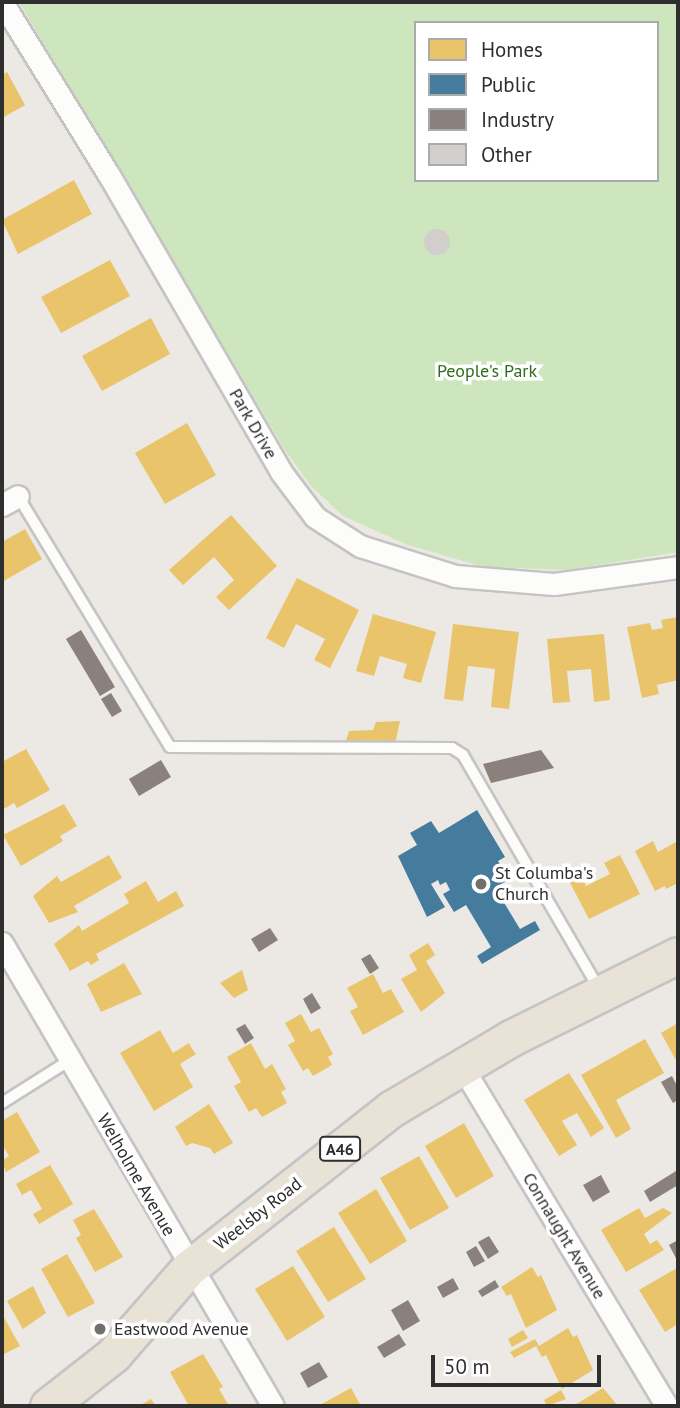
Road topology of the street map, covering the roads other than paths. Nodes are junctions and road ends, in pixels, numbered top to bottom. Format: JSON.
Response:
{"nodes":[{"id":1,"x":2,"y":2,"type":"edge"},
{"id":2,"x":10,"y":500,"type":"edge"},
{"id":3,"x":678,"y":567,"type":"edge"},
{"id":4,"x":2,"y":943,"type":"edge"},
{"id":5,"x":678,"y":955,"type":"edge"},
{"id":6,"x":601,"y":993,"type":"junction"},
{"id":7,"x":70,"y":1060,"type":"junction"},
{"id":8,"x":461,"y":1065,"type":"junction"},
{"id":9,"x":2,"y":1103,"type":"edge"},
{"id":10,"x":189,"y":1268,"type":"junction"},
{"id":11,"x":48,"y":1406,"type":"edge"},
{"id":12,"x":273,"y":1406,"type":"edge"},
{"id":13,"x":667,"y":1406,"type":"edge"}],
"edges":[{"from":1,"to":3,"type":"street","name":"Park Drive"},
{"from":2,"to":6,"type":"lane"},
{"from":4,"to":7,"type":"street","name":"Welholme Avenue"},
{"from":5,"to":6,"type":"highway","name":"Weelsby Road","number":"A46"},
{"from":6,"to":8,"type":"highway","name":"Weelsby Road","number":"A46"},
{"from":7,"to":9,"type":"lane"},
{"from":7,"to":10,"type":"street","name":"Welholme Avenue"},
{"from":8,"to":10,"type":"highway","name":"Weelsby Road","number":"A46"},
{"from":8,"to":13,"type":"street","name":"Connaught Avenue"},
{"from":10,"to":11,"type":"highway","name":"Weelsby Road","number":"A46"},
{"from":10,"to":12,"type":"street","name":"Welholme Avenue"}]}
